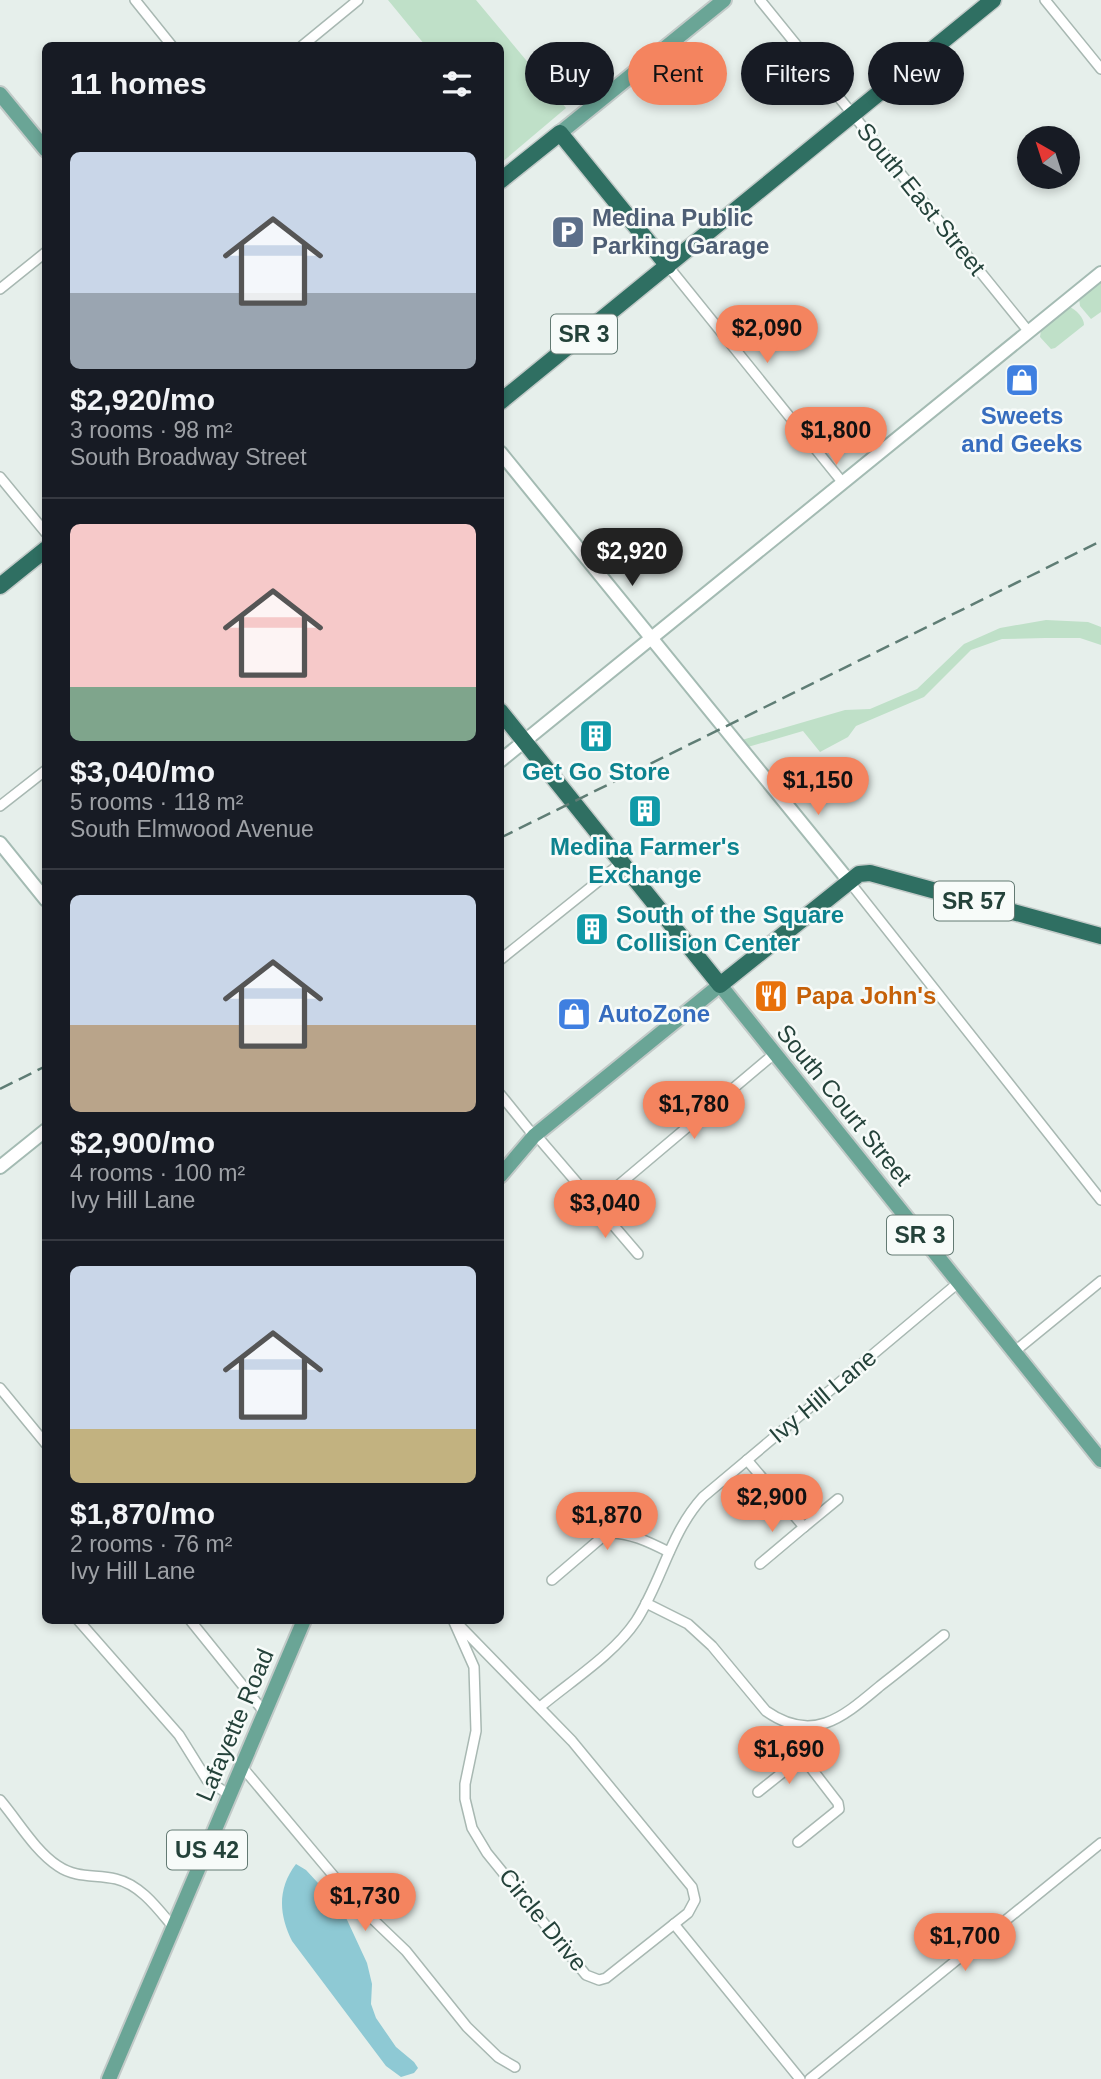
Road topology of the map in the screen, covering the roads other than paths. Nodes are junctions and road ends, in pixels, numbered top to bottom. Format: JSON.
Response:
{"nodes":[{"id":1,"x":135,"y":0,"type":"edge"},
{"id":2,"x":358,"y":0,"type":"edge"},
{"id":3,"x":723,"y":0,"type":"edge"},
{"id":4,"x":760,"y":0,"type":"edge"},
{"id":5,"x":993,"y":0,"type":"edge"},
{"id":6,"x":1045,"y":0,"type":"edge"},
{"id":7,"x":169,"y":42,"type":"edge"},
{"id":8,"x":307,"y":42,"type":"edge"},
{"id":9,"x":1101,"y":69,"type":"edge"},
{"id":10,"x":0,"y":94,"type":"edge"},
{"id":11,"x":853,"y":114,"type":"junction"},
{"id":12,"x":560,"y":133,"type":"junction"},
{"id":13,"x":42,"y":145,"type":"edge"},
{"id":14,"x":504,"y":178,"type":"edge"},
{"id":15,"x":42,"y":255,"type":"edge"},
{"id":16,"x":668,"y":266,"type":"junction"},
{"id":17,"x":1101,"y":273,"type":"edge"},
{"id":18,"x":0,"y":289,"type":"edge"},
{"id":19,"x":1029,"y":332,"type":"junction"},
{"id":20,"x":504,"y":399,"type":"edge"},
{"id":21,"x":504,"y":457,"type":"edge"},
{"id":22,"x":0,"y":477,"type":"edge"},
{"id":23,"x":843,"y":483,"type":"junction"},
{"id":24,"x":42,"y":528,"type":"edge"},
{"id":25,"x":42,"y":552,"type":"edge"},
{"id":26,"x":0,"y":586,"type":"edge"},
{"id":27,"x":652,"y":639,"type":"junction"},
{"id":28,"x":504,"y":716,"type":"edge"},
{"id":29,"x":525,"y":742,"type":"junction"},
{"id":30,"x":504,"y":758,"type":"edge"},
{"id":31,"x":42,"y":773,"type":"edge"},
{"id":32,"x":0,"y":806,"type":"edge"},
{"id":33,"x":0,"y":843,"type":"edge"},
{"id":34,"x":621,"y":863,"type":"junction"},
{"id":35,"x":848,"y":880,"type":"junction"},
{"id":36,"x":42,"y":895,"type":"edge"},
{"id":37,"x":1101,"y":936,"type":"edge"},
{"id":38,"x":504,"y":957,"type":"edge"},
{"id":39,"x":720,"y":985,"type":"junction"},
{"id":40,"x":774,"y":1054,"type":"junction"},
{"id":41,"x":504,"y":1099,"type":"edge"},
{"id":42,"x":42,"y":1133,"type":"edge"},
{"id":43,"x":535,"y":1135,"type":"junction"},
{"id":44,"x":0,"y":1167,"type":"edge"},
{"id":45,"x":504,"y":1172,"type":"edge"},
{"id":46,"x":1101,"y":1200,"type":"edge"},
{"id":47,"x":595,"y":1205,"type":"junction"},
{"id":48,"x":638,"y":1254,"type":"dead end"},
{"id":49,"x":1101,"y":1281,"type":"edge"},
{"id":50,"x":958,"y":1283,"type":"junction"},
{"id":51,"x":1014,"y":1352,"type":"junction"},
{"id":52,"x":0,"y":1388,"type":"edge"},
{"id":53,"x":42,"y":1439,"type":"edge"},
{"id":54,"x":747,"y":1460,"type":"junction"},
{"id":55,"x":1101,"y":1460,"type":"edge"},
{"id":56,"x":838,"y":1499,"type":"dead end"},
{"id":57,"x":804,"y":1527,"type":"junction"},
{"id":58,"x":669,"y":1552,"type":"junction"},
{"id":59,"x":760,"y":1564,"type":"dead end"},
{"id":60,"x":552,"y":1580,"type":"dead end"},
{"id":61,"x":646,"y":1603,"type":"junction"},
{"id":62,"x":82,"y":1624,"type":"edge"},
{"id":63,"x":193,"y":1624,"type":"edge"},
{"id":64,"x":302,"y":1624,"type":"edge"},
{"id":65,"x":455,"y":1624,"type":"edge"},
{"id":66,"x":457,"y":1624,"type":"edge"},
{"id":67,"x":944,"y":1635,"type":"dead end"},
{"id":68,"x":540,"y":1707,"type":"junction"},
{"id":69,"x":265,"y":1713,"type":"junction"},
{"id":70,"x":801,"y":1726,"type":"junction"},
{"id":71,"x":802,"y":1757,"type":"junction"},
{"id":72,"x":243,"y":1768,"type":"junction"},
{"id":73,"x":758,"y":1792,"type":"dead end"},
{"id":74,"x":231,"y":1796,"type":"junction"},
{"id":75,"x":0,"y":1800,"type":"edge"},
{"id":76,"x":798,"y":1842,"type":"dead end"},
{"id":77,"x":1101,"y":1843,"type":"edge"},
{"id":78,"x":674,"y":1924,"type":"junction"},
{"id":79,"x":174,"y":1928,"type":"junction"},
{"id":80,"x":514,"y":2067,"type":"dead end"},
{"id":81,"x":109,"y":2079,"type":"edge"},
{"id":82,"x":800,"y":2079,"type":"edge"},
{"id":83,"x":810,"y":2079,"type":"edge"}],
"edges":[{"from":1,"to":7,"type":"street"},
{"from":2,"to":8,"type":"street"},
{"from":3,"to":12,"type":"main road"},
{"from":4,"to":11,"type":"street","name":"South East Street"},
{"from":5,"to":11,"type":"highway"},
{"from":6,"to":9,"type":"street"},
{"from":10,"to":13,"type":"main road"},
{"from":11,"to":16,"type":"highway"},
{"from":11,"to":19,"type":"street","name":"South East Street"},
{"from":12,"to":14,"type":"highway"},
{"from":12,"to":16,"type":"highway"},
{"from":15,"to":18,"type":"street"},
{"from":16,"to":20,"type":"highway","number":"SR 3"},
{"from":16,"to":23,"type":"street"},
{"from":17,"to":19,"type":"street"},
{"from":19,"to":23,"type":"street"},
{"from":21,"to":27,"type":"street"},
{"from":22,"to":24,"type":"street"},
{"from":23,"to":27,"type":"street"},
{"from":25,"to":26,"type":"highway"},
{"from":27,"to":29,"type":"street"},
{"from":27,"to":35,"type":"street"},
{"from":28,"to":29,"type":"highway","name":"South Court Street"},
{"from":29,"to":30,"type":"street"},
{"from":29,"to":34,"type":"highway","name":"South Court Street"},
{"from":31,"to":32,"type":"street"},
{"from":33,"to":36,"type":"street"},
{"from":34,"to":38,"type":"street"},
{"from":34,"to":39,"type":"highway","name":"South Court Street"},
{"from":35,"to":37,"type":"highway","number":"SR 57"},
{"from":35,"to":39,"type":"highway"},
{"from":35,"to":46,"type":"street"},
{"from":39,"to":40,"type":"main road","name":"South Court Street","number":"SR 3"},
{"from":39,"to":43,"type":"main road"},
{"from":40,"to":47,"type":"street"},
{"from":40,"to":50,"type":"main road","name":"South Court Street","number":"SR 3"},
{"from":41,"to":43,"type":"street"},
{"from":42,"to":44,"type":"street"},
{"from":43,"to":45,"type":"main road"},
{"from":43,"to":47,"type":"street"},
{"from":47,"to":48,"type":"street"},
{"from":49,"to":51,"type":"street"},
{"from":50,"to":51,"type":"main road","name":"South Court Street","number":"SR 3"},
{"from":50,"to":54,"type":"street","name":"Ivy Hill Lane"},
{"from":51,"to":55,"type":"main road","name":"South Court Street","number":"SR 3"},
{"from":52,"to":53,"type":"street"},
{"from":54,"to":57,"type":"street"},
{"from":54,"to":58,"type":"street","name":"Ivy Hill Lane"},
{"from":56,"to":57,"type":"street"},
{"from":57,"to":59,"type":"street"},
{"from":58,"to":60,"type":"street"},
{"from":58,"to":61,"type":"street","name":"Ivy Hill Lane"},
{"from":61,"to":68,"type":"street","name":"Ivy Hill Lane"},
{"from":61,"to":70,"type":"street"},
{"from":62,"to":74,"type":"street"},
{"from":63,"to":69,"type":"street"},
{"from":64,"to":69,"type":"main road","name":"Lafayette Road","number":"US 42"},
{"from":65,"to":78,"type":"street","name":"Circle Drive"},
{"from":66,"to":68,"type":"street","name":"Circle Drive"},
{"from":67,"to":70,"type":"street"},
{"from":68,"to":78,"type":"street","name":"Circle Drive"},
{"from":69,"to":72,"type":"main road","name":"Lafayette Road","number":"US 42"},
{"from":70,"to":71,"type":"street"},
{"from":71,"to":73,"type":"street"},
{"from":71,"to":76,"type":"street"},
{"from":72,"to":74,"type":"main road","name":"Lafayette Road","number":"US 42"},
{"from":72,"to":80,"type":"street"},
{"from":74,"to":79,"type":"main road","name":"Lafayette Road","number":"US 42"},
{"from":75,"to":79,"type":"street"},
{"from":77,"to":83,"type":"street"},
{"from":78,"to":82,"type":"street"},
{"from":79,"to":81,"type":"main road","name":"Lafayette Road","number":"US 42"}]}
